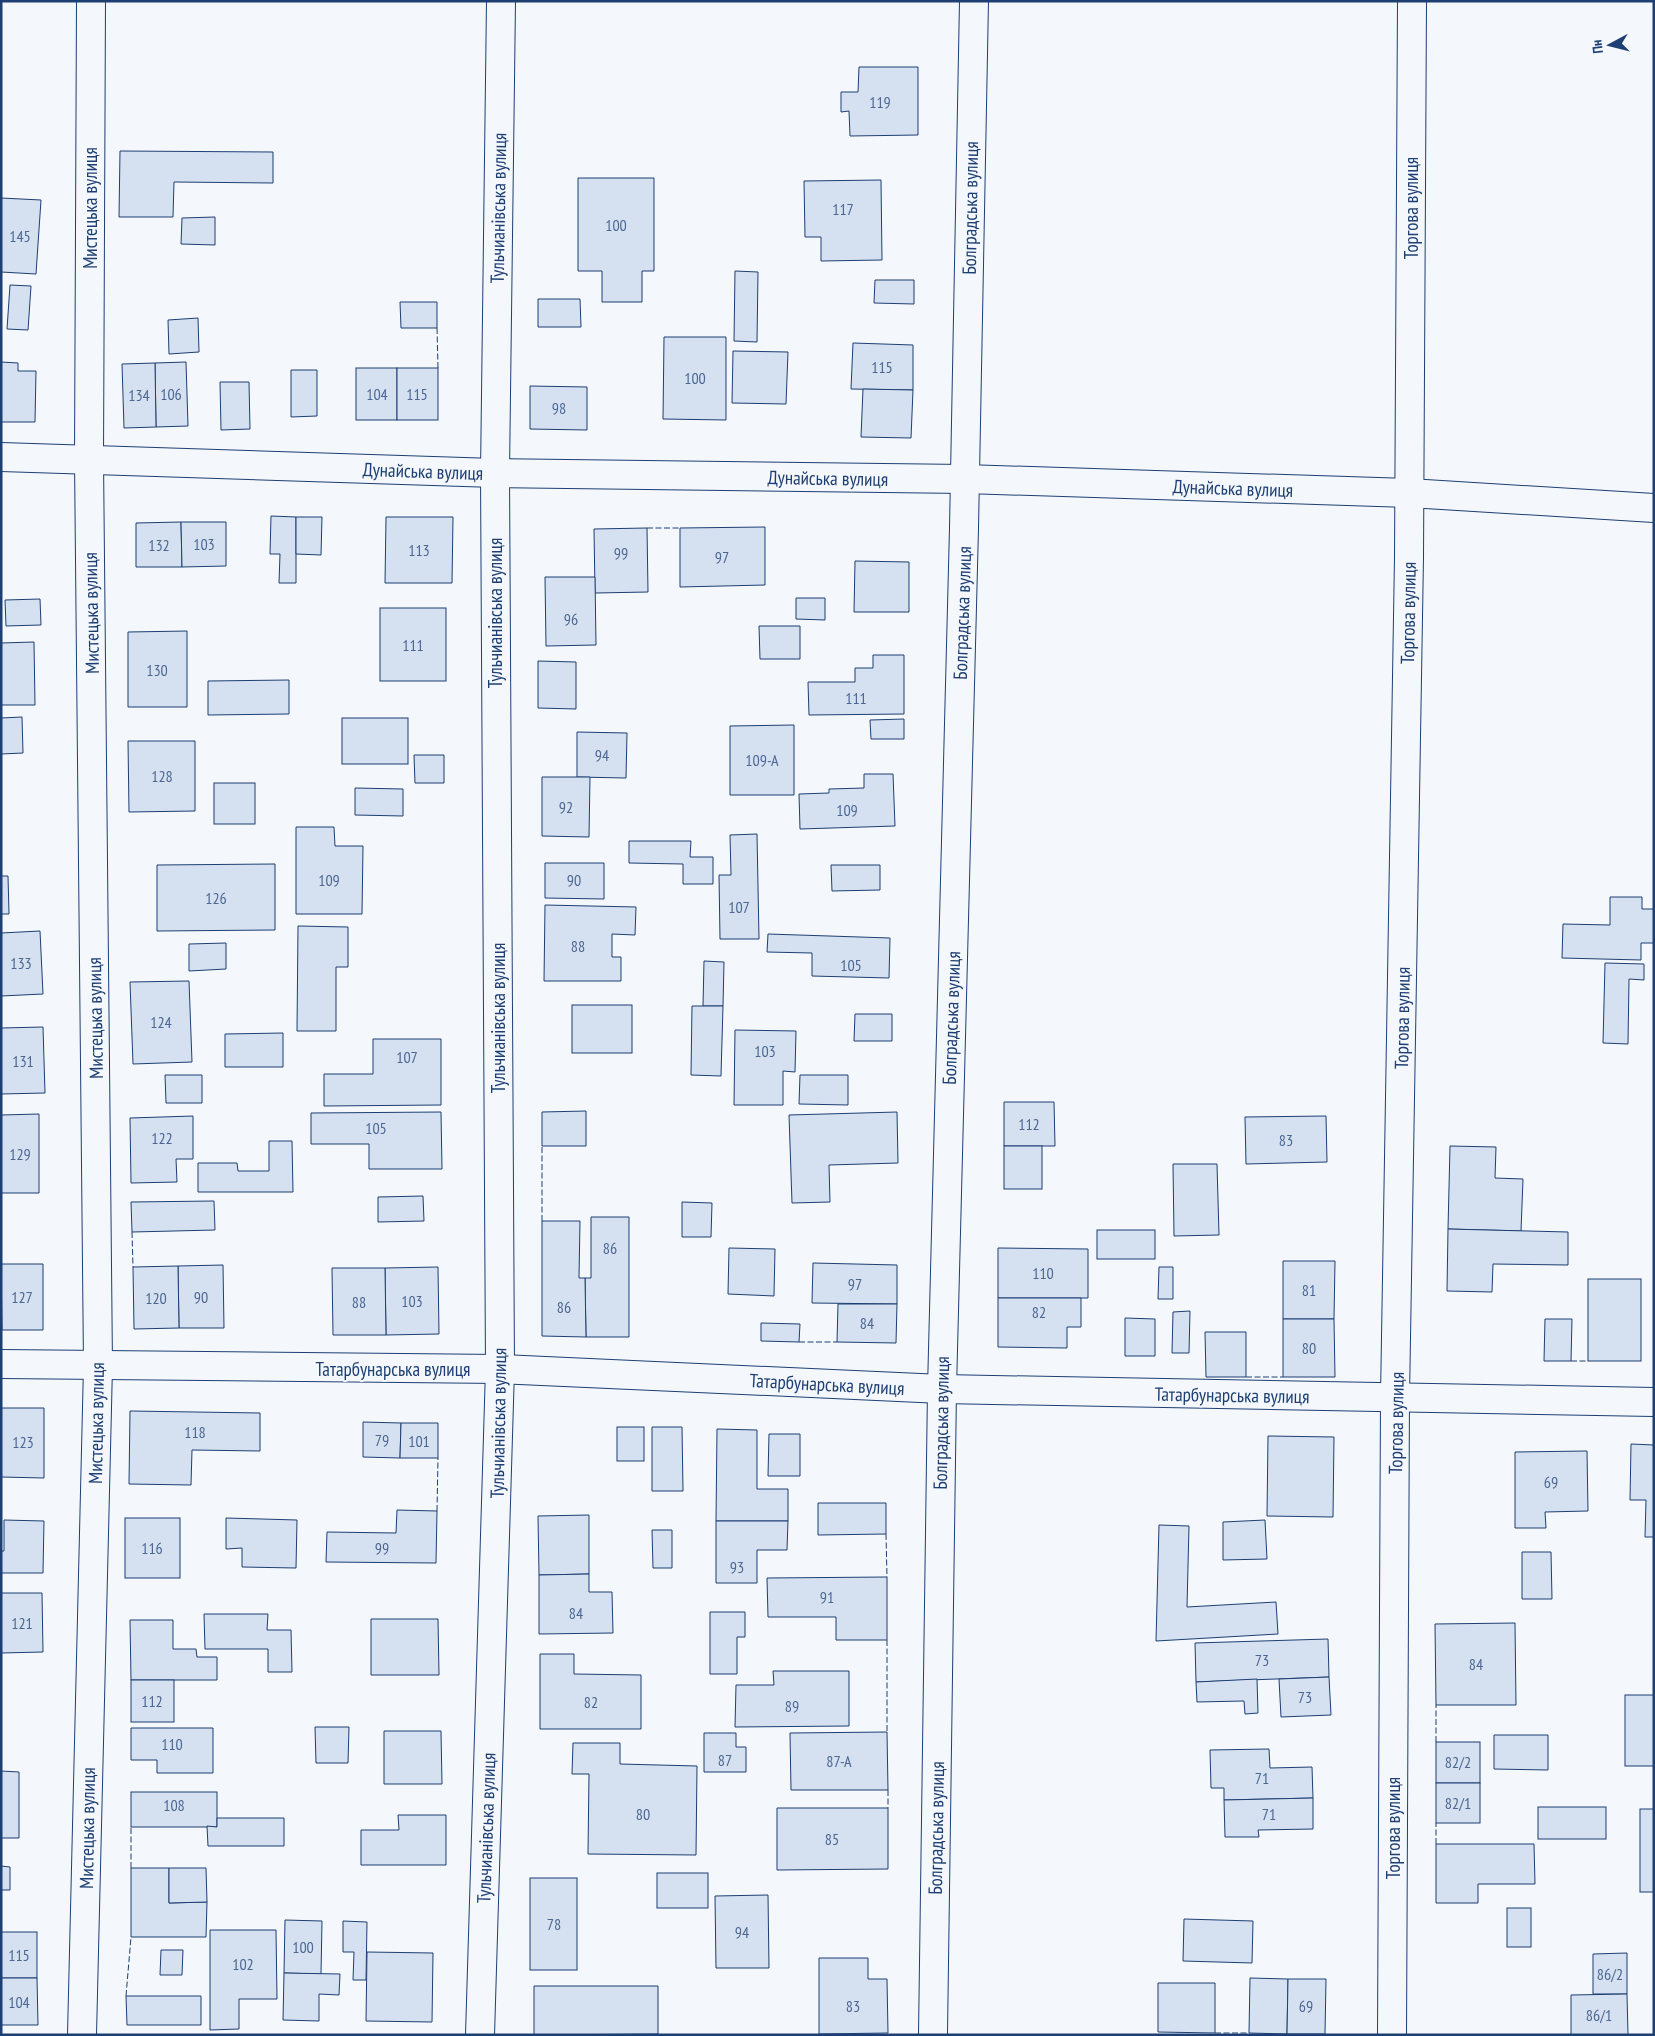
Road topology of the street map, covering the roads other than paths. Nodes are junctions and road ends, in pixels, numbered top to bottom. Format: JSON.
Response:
{"nodes":[{"id":1,"x":91,"y":1,"type":"edge"},
{"id":2,"x":501,"y":1,"type":"edge"},
{"id":3,"x":974,"y":1,"type":"edge"},
{"id":4,"x":1412,"y":1,"type":"edge"},
{"id":5,"x":1,"y":457,"type":"edge"},
{"id":6,"x":89,"y":459,"type":"junction"},
{"id":7,"x":495,"y":473,"type":"junction"},
{"id":8,"x":965,"y":480,"type":"junction"},
{"id":9,"x":1409,"y":493,"type":"junction"},
{"id":10,"x":1654,"y":508,"type":"edge"},
{"id":11,"x":1,"y":1364,"type":"edge"},
{"id":12,"x":98,"y":1366,"type":"junction"},
{"id":13,"x":500,"y":1369,"type":"junction"},
{"id":14,"x":942,"y":1389,"type":"junction"},
{"id":15,"x":1395,"y":1398,"type":"junction"},
{"id":16,"x":1654,"y":1402,"type":"edge"},
{"id":17,"x":82,"y":2035,"type":"edge"},
{"id":18,"x":480,"y":2035,"type":"edge"},
{"id":19,"x":933,"y":2035,"type":"edge"},
{"id":20,"x":1392,"y":2035,"type":"edge"}],
"edges":[{"from":1,"to":6,"type":"street","name":"Мистецька вулиця"},
{"from":2,"to":7,"type":"street","name":"Тульчианівська вулиця"},
{"from":3,"to":8,"type":"street","name":"Болградська вулиця"},
{"from":4,"to":9,"type":"street","name":"Торгова вулиця"},
{"from":5,"to":6,"type":"street","name":"Дунайська вулиця"},
{"from":6,"to":7,"type":"street","name":"Дунайська вулиця"},
{"from":6,"to":12,"type":"street","name":"Мистецька вулиця"},
{"from":7,"to":8,"type":"street","name":"Дунайська вулиця"},
{"from":7,"to":13,"type":"street","name":"Тульчианівська вулиця"},
{"from":8,"to":9,"type":"street","name":"Дунайська вулиця"},
{"from":8,"to":14,"type":"street","name":"Болградська вулиця"},
{"from":9,"to":10,"type":"street","name":"Дунайська вулиця"},
{"from":9,"to":15,"type":"street","name":"Торгова вулиця"},
{"from":11,"to":12,"type":"street","name":"Татарбунарська вулиця"},
{"from":12,"to":13,"type":"street","name":"Татарбунарська вулиця"},
{"from":12,"to":17,"type":"street","name":"Мистецька вулиця"},
{"from":13,"to":14,"type":"street","name":"Татарбунарська вулиця"},
{"from":13,"to":18,"type":"street","name":"Тульчианівська вулиця"},
{"from":14,"to":15,"type":"street","name":"Татарбунарська вулиця"},
{"from":14,"to":19,"type":"street","name":"Болградська вулиця"},
{"from":15,"to":16,"type":"street","name":"Татарбунарська вулиця"},
{"from":15,"to":20,"type":"street","name":"Торгова вулиця"}]}
